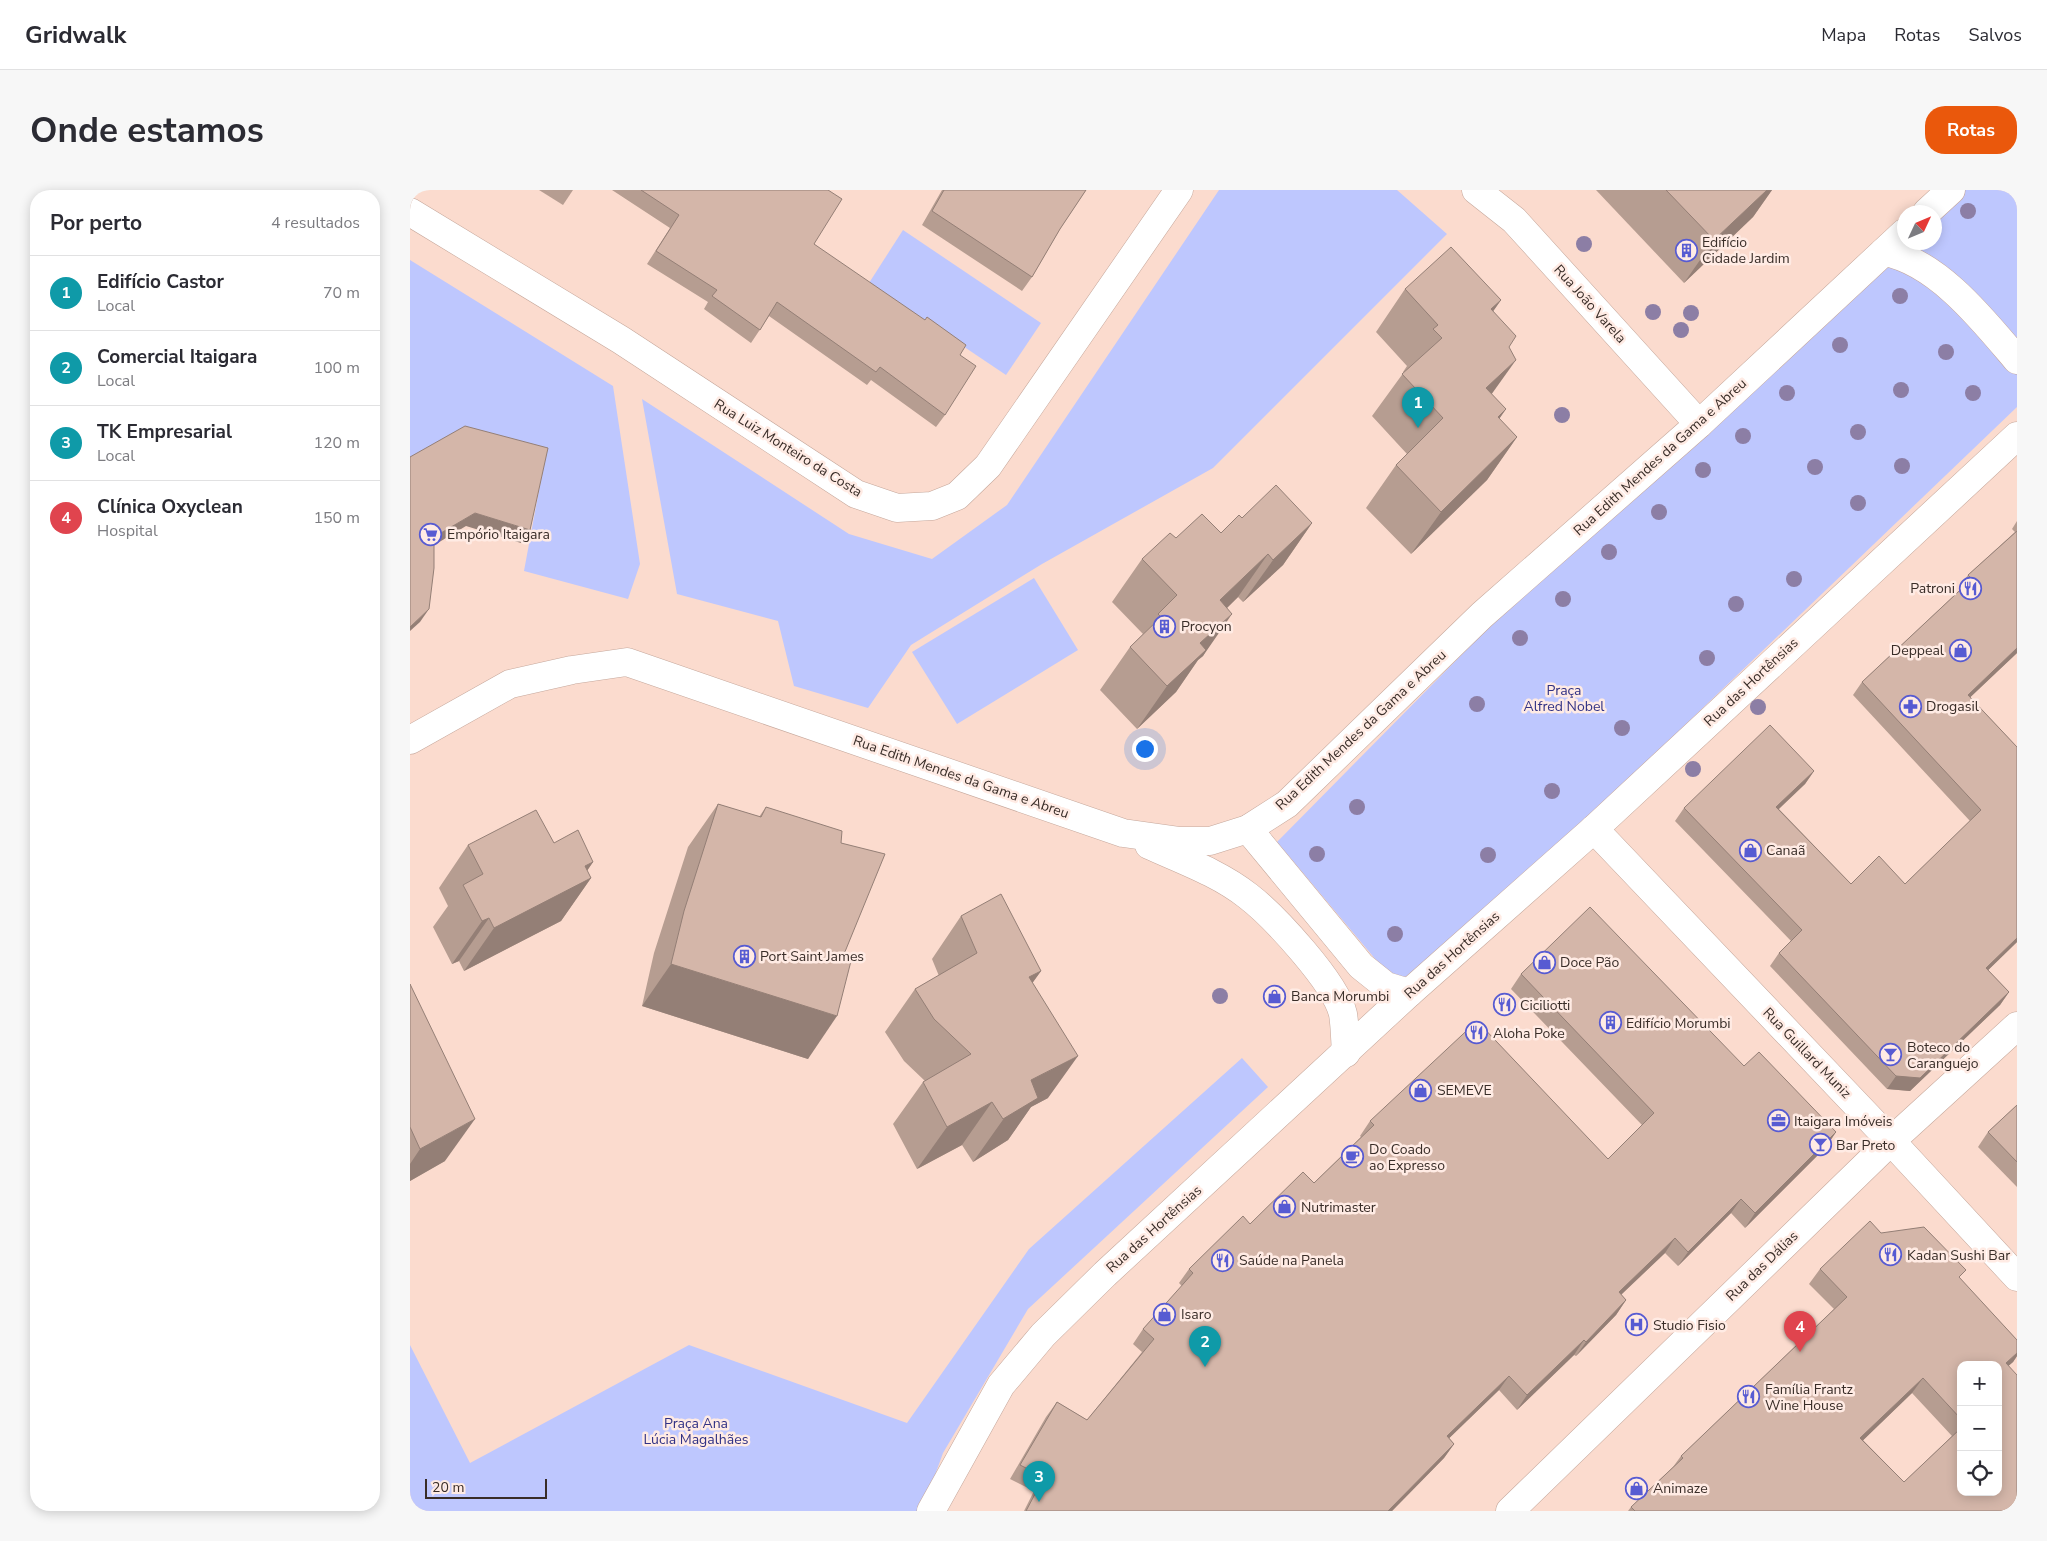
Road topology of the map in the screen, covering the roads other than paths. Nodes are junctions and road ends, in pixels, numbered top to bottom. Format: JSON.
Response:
{"nodes":[{"id":1,"x":1179,"y":190,"type":"edge"},
{"id":2,"x":1476,"y":190,"type":"edge"},
{"id":3,"x":1951,"y":190,"type":"edge"},
{"id":4,"x":1935,"y":205,"type":"edge"},
{"id":5,"x":410,"y":212,"type":"edge"},
{"id":6,"x":1897,"y":240,"type":"edge"},
{"id":7,"x":1884,"y":252,"type":"junction"},
{"id":8,"x":2017,"y":360,"type":"edge"},
{"id":9,"x":1699,"y":424,"type":"junction"},
{"id":10,"x":2017,"y":436,"type":"edge"},
{"id":11,"x":410,"y":740,"type":"edge"},
{"id":12,"x":1248,"y":829,"type":"junction"},
{"id":13,"x":1594,"y":829,"type":"junction"},
{"id":14,"x":1123,"y":833,"type":"junction"},
{"id":15,"x":1409,"y":993,"type":"junction"},
{"id":16,"x":2017,"y":1026,"type":"edge"},
{"id":17,"x":1346,"y":1052,"type":"junction"},
{"id":18,"x":1891,"y":1141,"type":"junction"},
{"id":19,"x":2017,"y":1278,"type":"edge"},
{"id":20,"x":931,"y":1511,"type":"edge"},
{"id":21,"x":1510,"y":1511,"type":"edge"}],
"edges":[{"from":1,"to":5,"type":"street","name":"Rua Luiz Monteiro da Costa"},
{"from":2,"to":9,"type":"street","name":"Rua João Varela"},
{"from":3,"to":4,"type":"street"},
{"from":6,"to":7,"type":"street","name":"Rua Edith Mendes da Gama e Abreu"},
{"from":7,"to":8,"type":"street"},
{"from":7,"to":9,"type":"street","name":"Rua Edith Mendes da Gama e Abreu"},
{"from":9,"to":12,"type":"street","name":"Rua Edith Mendes da Gama e Abreu"},
{"from":10,"to":13,"type":"street","name":"Rua das Hortênsias"},
{"from":11,"to":14,"type":"street","name":"Rua Edith Mendes da Gama e Abreu"},
{"from":12,"to":14,"type":"street","name":"Rua Edith Mendes da Gama e Abreu"},
{"from":12,"to":15,"type":"street"},
{"from":13,"to":15,"type":"street","name":"Rua das Hortênsias"},
{"from":13,"to":18,"type":"street","name":"Rua Guillard Muniz"},
{"from":14,"to":17,"type":"street"},
{"from":15,"to":17,"type":"street","name":"Rua das Hortênsias"},
{"from":16,"to":18,"type":"street","name":"Rua das Dálias"},
{"from":17,"to":20,"type":"street","name":"Rua das Hortênsias"},
{"from":18,"to":19,"type":"street","name":"Rua Guillard Muniz"},
{"from":18,"to":21,"type":"street","name":"Rua das Dálias"}]}
